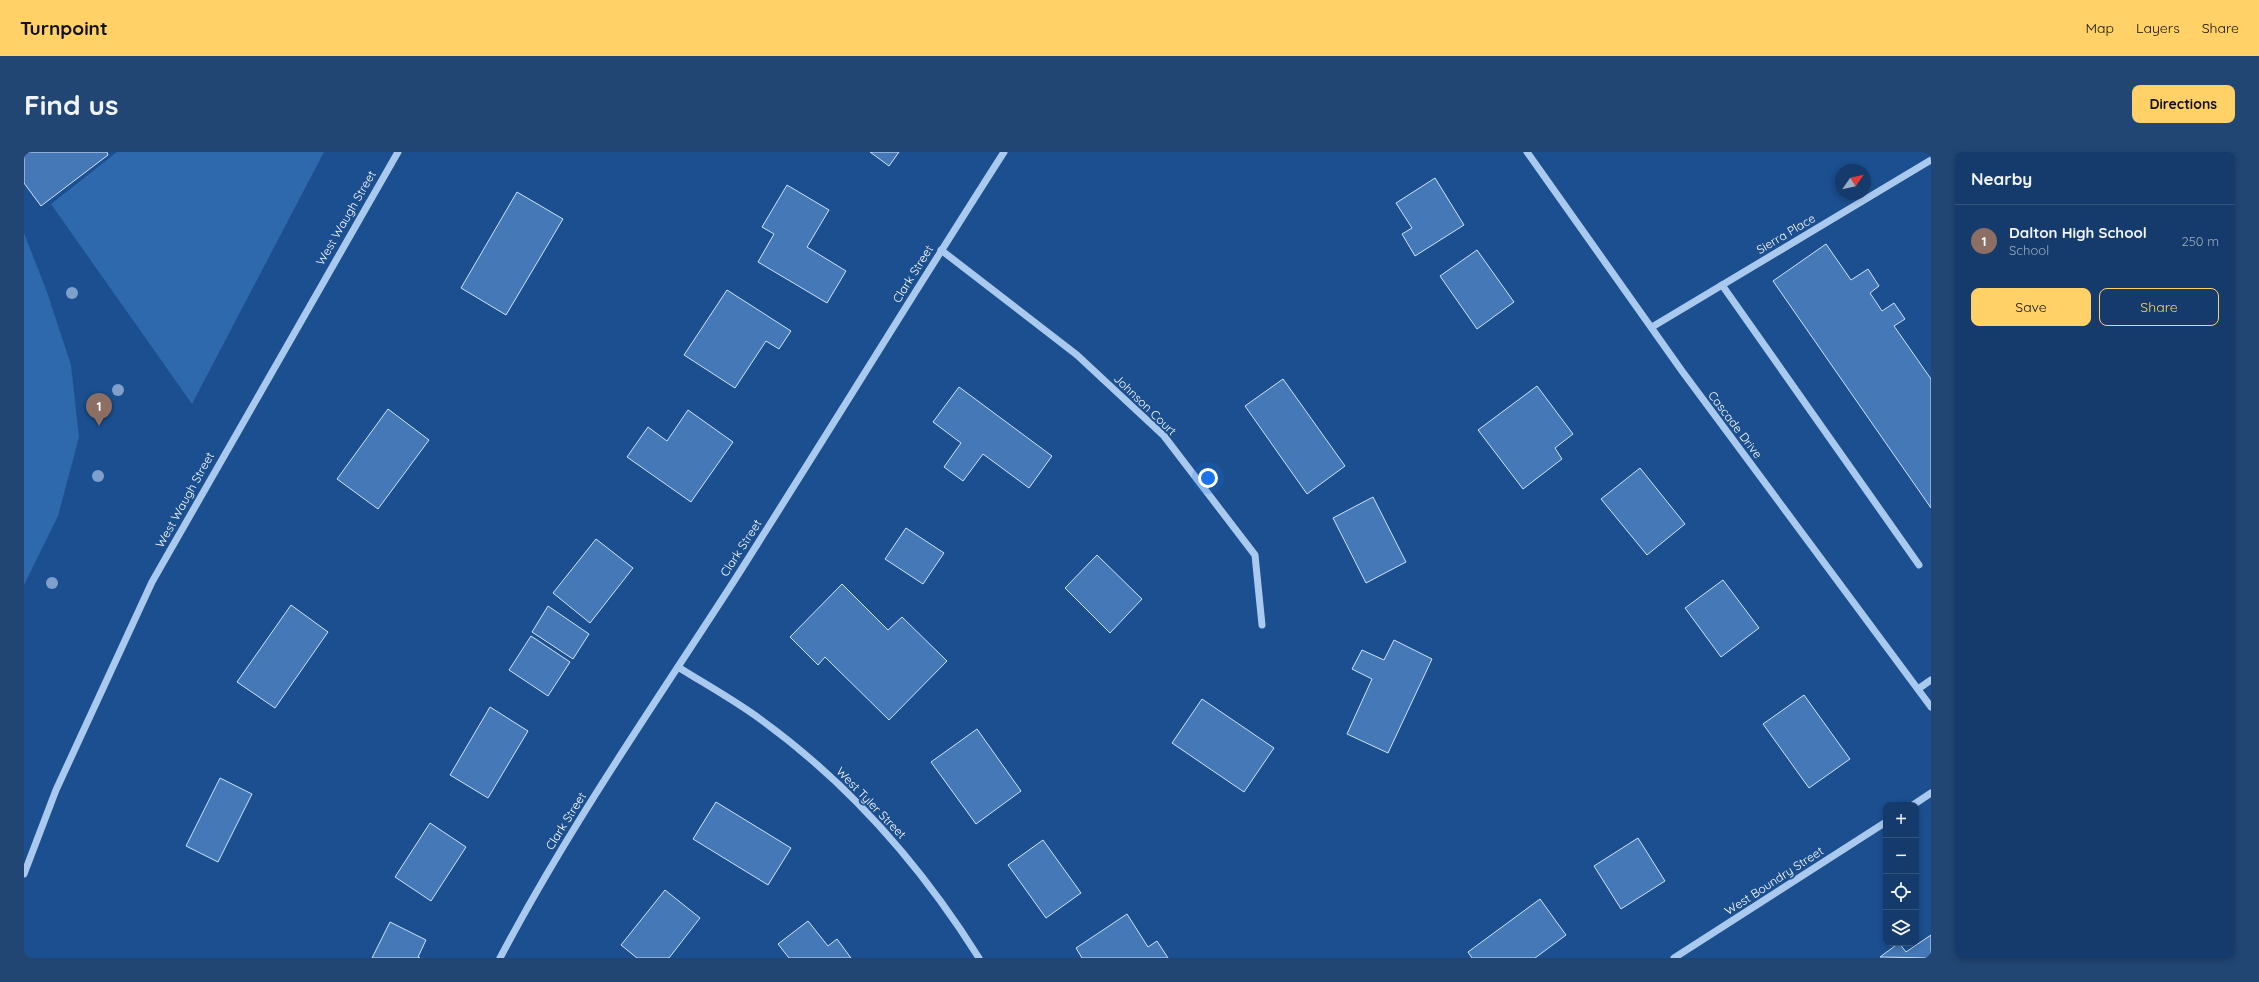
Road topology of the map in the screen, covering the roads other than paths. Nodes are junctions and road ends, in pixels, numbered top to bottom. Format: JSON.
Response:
{"nodes":[{"id":1,"x":398,"y":152,"type":"edge"},
{"id":2,"x":1004,"y":152,"type":"edge"},
{"id":3,"x":1527,"y":152,"type":"edge"},
{"id":4,"x":1931,"y":160,"type":"edge"},
{"id":5,"x":941,"y":250,"type":"junction"},
{"id":6,"x":1722,"y":285,"type":"junction"},
{"id":7,"x":1652,"y":327,"type":"junction"},
{"id":8,"x":1919,"y":565,"type":"dead end"},
{"id":9,"x":1262,"y":625,"type":"dead end"},
{"id":10,"x":678,"y":667,"type":"junction"},
{"id":11,"x":1931,"y":680,"type":"edge"},
{"id":12,"x":1918,"y":689,"type":"junction"},
{"id":13,"x":1931,"y":707,"type":"edge"},
{"id":14,"x":1931,"y":793,"type":"edge"},
{"id":15,"x":1918,"y":802,"type":"edge"},
{"id":16,"x":1883,"y":824,"type":"edge"},
{"id":17,"x":24,"y":874,"type":"edge"},
{"id":18,"x":500,"y":958,"type":"edge"},
{"id":19,"x":979,"y":958,"type":"edge"},
{"id":20,"x":1674,"y":958,"type":"edge"}],
"edges":[{"from":1,"to":17,"type":"street","name":"West Waugh Street"},
{"from":2,"to":5,"type":"street","name":"Clark Street"},
{"from":3,"to":7,"type":"street","name":"Cascade Drive"},
{"from":4,"to":6,"type":"street","name":"Sierra Place"},
{"from":5,"to":9,"type":"street","name":"Johnson Court"},
{"from":5,"to":10,"type":"street","name":"Clark Street"},
{"from":6,"to":7,"type":"street","name":"Sierra Place"},
{"from":6,"to":8,"type":"street"},
{"from":7,"to":12,"type":"street","name":"Cascade Drive"},
{"from":10,"to":18,"type":"street","name":"Clark Street"},
{"from":10,"to":19,"type":"street","name":"West Tyler Street"},
{"from":11,"to":12,"type":"street"},
{"from":12,"to":13,"type":"street","name":"Cascade Drive"},
{"from":14,"to":15,"type":"street"},
{"from":16,"to":20,"type":"street","name":"West Boundry Street"}]}
